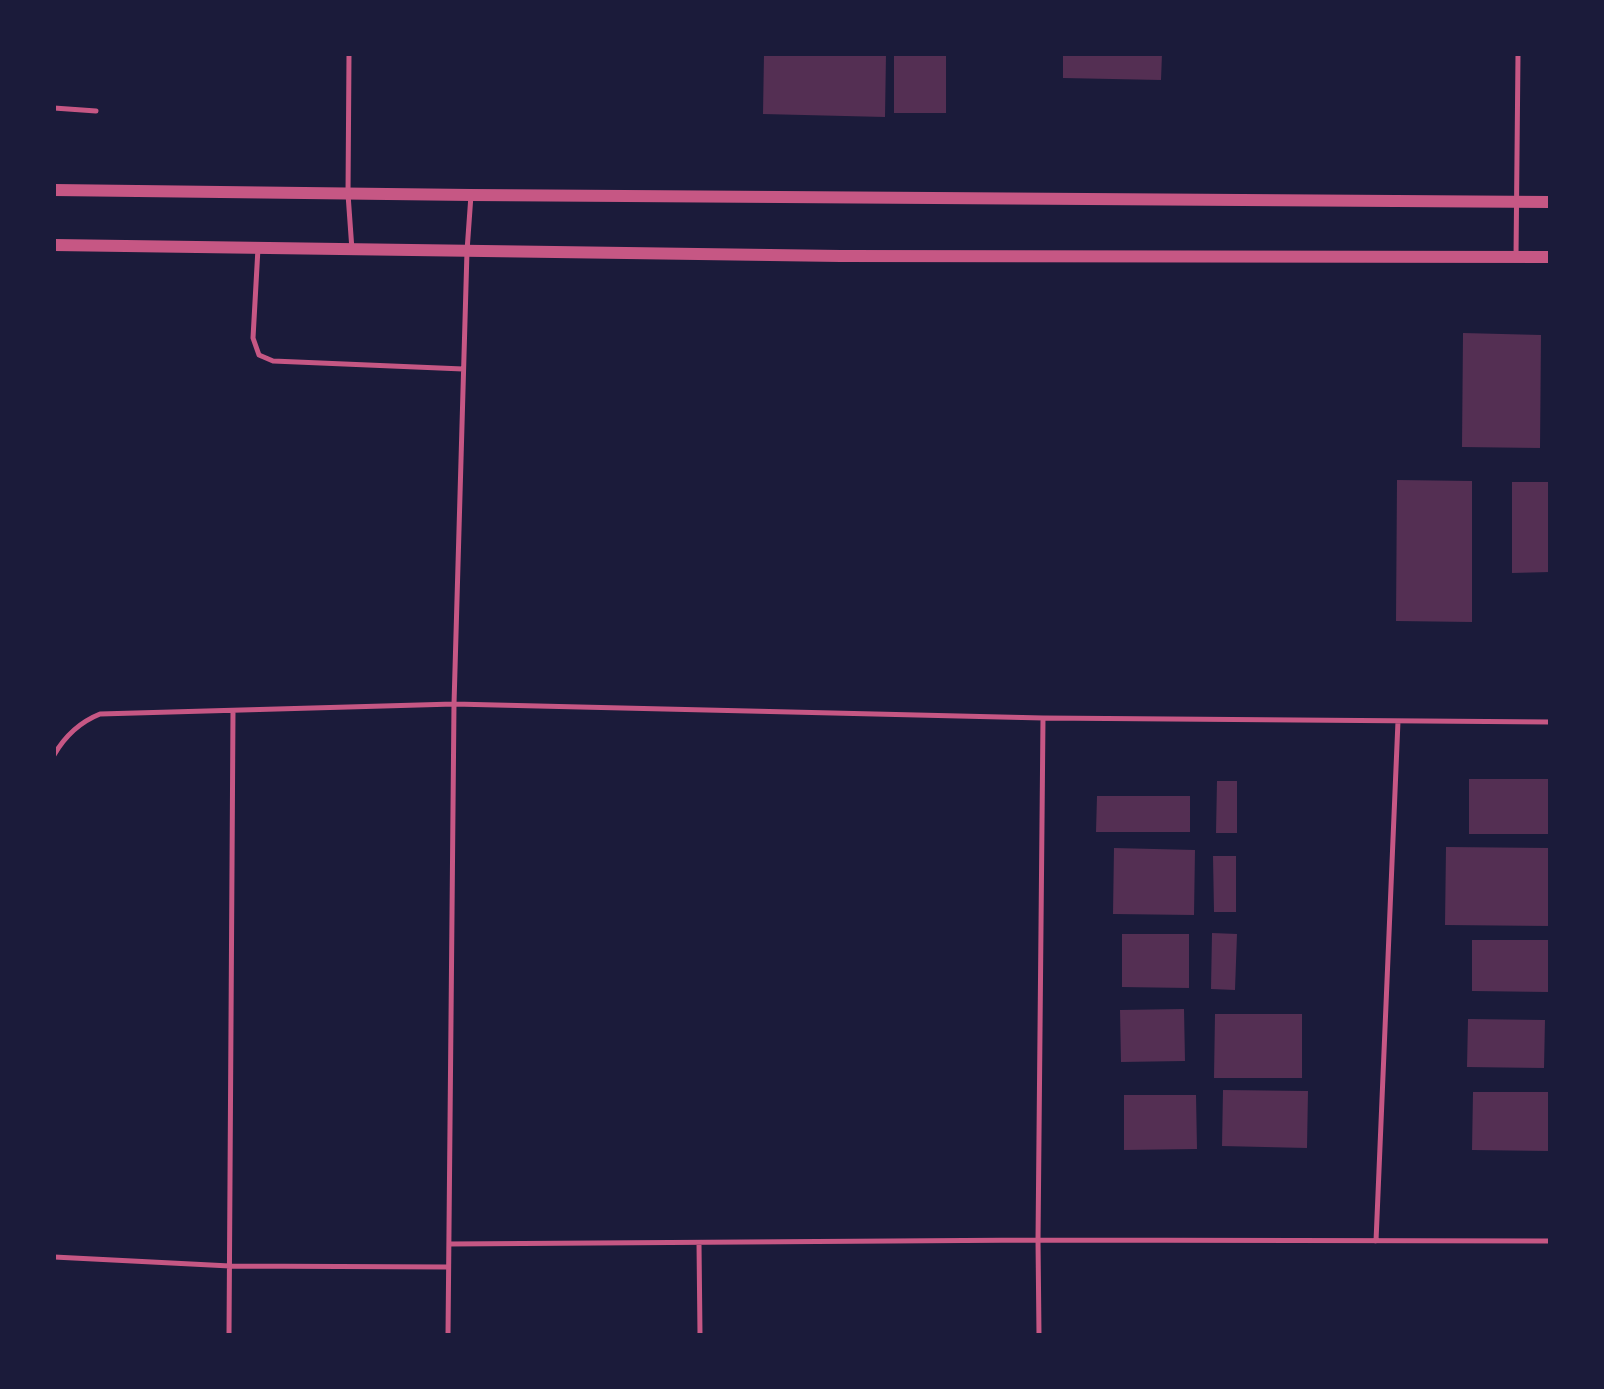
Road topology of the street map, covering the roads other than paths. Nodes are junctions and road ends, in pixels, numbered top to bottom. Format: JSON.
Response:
{"nodes":[{"id":1,"x":349,"y":54,"type":"edge"},
{"id":2,"x":1518,"y":54,"type":"edge"},
{"id":3,"x":54,"y":108,"type":"edge"},
{"id":4,"x":96,"y":111,"type":"dead end"},
{"id":5,"x":54,"y":190,"type":"edge"},
{"id":6,"x":348,"y":194,"type":"junction"},
{"id":7,"x":471,"y":195,"type":"junction"},
{"id":8,"x":1518,"y":202,"type":"junction"},
{"id":9,"x":1550,"y":202,"type":"edge"},
{"id":10,"x":54,"y":245,"type":"edge"},
{"id":11,"x":258,"y":248,"type":"junction"},
{"id":12,"x":352,"y":250,"type":"junction"},
{"id":13,"x":467,"y":251,"type":"junction"},
{"id":14,"x":1517,"y":257,"type":"junction"},
{"id":15,"x":1550,"y":257,"type":"edge"},
{"id":16,"x":463,"y":369,"type":"junction"},
{"id":17,"x":454,"y":704,"type":"junction"},
{"id":18,"x":233,"y":711,"type":"junction"},
{"id":19,"x":1044,"y":718,"type":"junction"},
{"id":20,"x":1398,"y":721,"type":"junction"},
{"id":21,"x":1550,"y":722,"type":"edge"},
{"id":22,"x":54,"y":755,"type":"edge"},
{"id":23,"x":1038,"y":1240,"type":"junction"},
{"id":24,"x":1376,"y":1241,"type":"junction"},
{"id":25,"x":1550,"y":1241,"type":"edge"},
{"id":26,"x":699,"y":1242,"type":"junction"},
{"id":27,"x":449,"y":1244,"type":"junction"},
{"id":28,"x":54,"y":1257,"type":"edge"},
{"id":29,"x":230,"y":1266,"type":"junction"},
{"id":30,"x":448,"y":1267,"type":"junction"},
{"id":31,"x":229,"y":1335,"type":"edge"},
{"id":32,"x":448,"y":1335,"type":"edge"},
{"id":33,"x":699,"y":1335,"type":"edge"},
{"id":34,"x":1040,"y":1335,"type":"edge"}],
"edges":[{"from":1,"to":6,"type":"lane"},
{"from":2,"to":8,"type":"lane"},
{"from":3,"to":4,"type":"lane"},
{"from":5,"to":6,"type":"street"},
{"from":6,"to":7,"type":"street"},
{"from":6,"to":12,"type":"lane"},
{"from":7,"to":8,"type":"street"},
{"from":7,"to":13,"type":"lane"},
{"from":8,"to":9,"type":"street"},
{"from":8,"to":14,"type":"lane"},
{"from":10,"to":11,"type":"street"},
{"from":11,"to":12,"type":"street"},
{"from":11,"to":16,"type":"lane"},
{"from":12,"to":13,"type":"street"},
{"from":13,"to":14,"type":"street"},
{"from":13,"to":16,"type":"lane"},
{"from":14,"to":15,"type":"street"},
{"from":16,"to":17,"type":"lane"},
{"from":17,"to":18,"type":"lane"},
{"from":17,"to":19,"type":"lane"},
{"from":17,"to":27,"type":"lane"},
{"from":18,"to":22,"type":"lane"},
{"from":18,"to":29,"type":"lane"},
{"from":19,"to":20,"type":"lane"},
{"from":19,"to":23,"type":"lane"},
{"from":20,"to":21,"type":"lane"},
{"from":20,"to":24,"type":"lane"},
{"from":23,"to":24,"type":"lane"},
{"from":23,"to":26,"type":"lane"},
{"from":23,"to":34,"type":"lane"},
{"from":24,"to":25,"type":"lane"},
{"from":26,"to":27,"type":"lane"},
{"from":26,"to":33,"type":"lane"},
{"from":27,"to":30,"type":"lane"},
{"from":28,"to":29,"type":"lane"},
{"from":29,"to":30,"type":"lane"},
{"from":29,"to":31,"type":"lane"},
{"from":30,"to":32,"type":"lane"}]}
